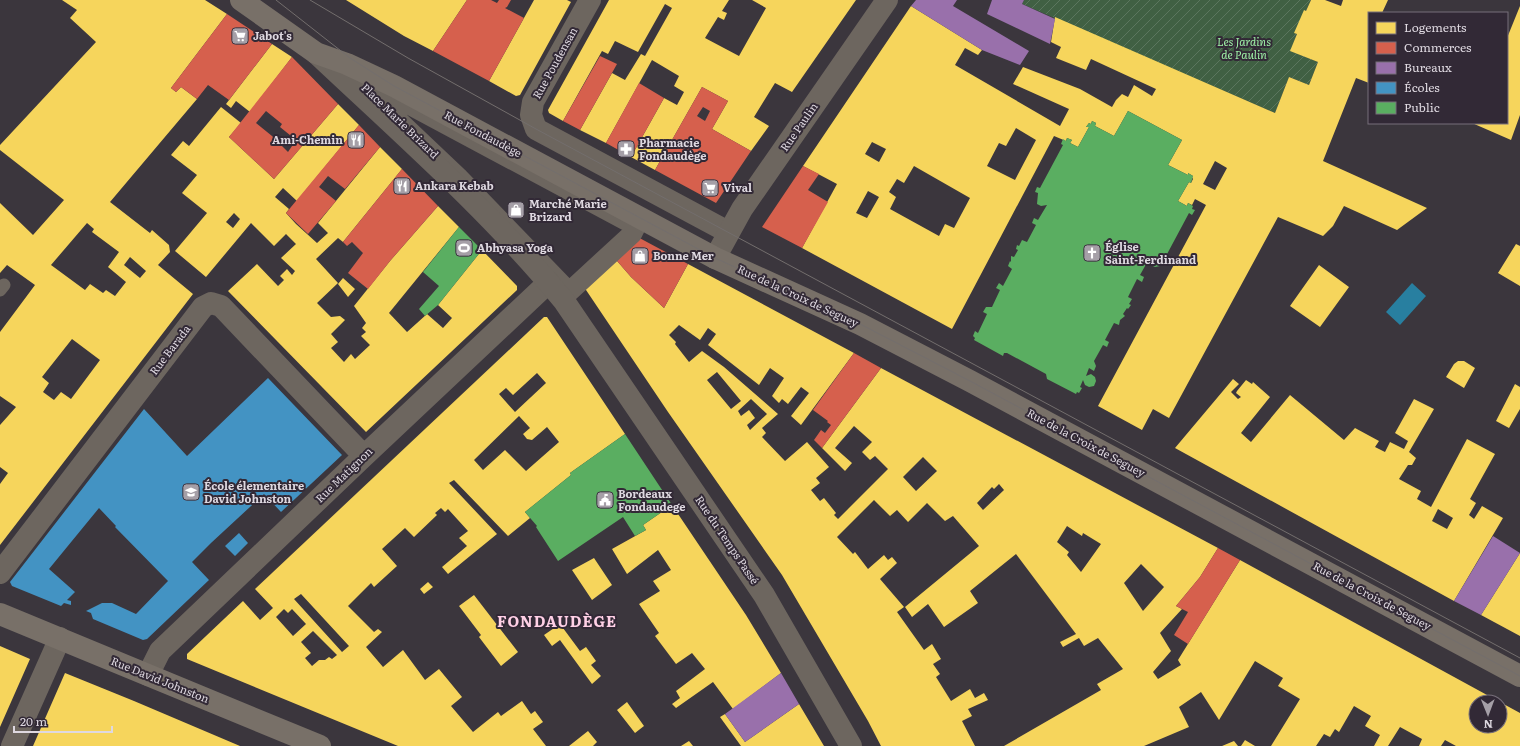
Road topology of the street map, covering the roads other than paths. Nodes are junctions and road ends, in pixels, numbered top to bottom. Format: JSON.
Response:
{"nodes":[{"id":1,"x":241,"y":0,"type":"edge"},
{"id":2,"x":590,"y":0,"type":"edge"},
{"id":3,"x":887,"y":0,"type":"edge"},
{"id":4,"x":316,"y":53,"type":"junction"},
{"id":5,"x":646,"y":222,"type":"joint"},
{"id":6,"x":728,"y":232,"type":"junction"},
{"id":7,"x":715,"y":258,"type":"junction"},
{"id":8,"x":552,"y":280,"type":"junction"},
{"id":9,"x":364,"y":456,"type":"junction"},
{"id":10,"x":0,"y":573,"type":"edge"},
{"id":11,"x":0,"y":614,"type":"edge"},
{"id":12,"x":60,"y":638,"type":"junction"},
{"id":13,"x":148,"y":675,"type":"junction"},
{"id":14,"x":1520,"y":676,"type":"edge"},
{"id":15,"x":12,"y":746,"type":"edge"},
{"id":16,"x":320,"y":746,"type":"edge"},
{"id":17,"x":851,"y":746,"type":"edge"}],
"edges":[{"from":1,"to":4,"type":"main road","name":"Rue Fondaudège"},
{"from":2,"to":6,"type":"street","name":"Rue Poudensan"},
{"from":3,"to":6,"type":"street","name":"Rue Paulin"},
{"from":4,"to":5,"type":"main road","name":"Rue Fondaudège"},
{"from":4,"to":8,"type":"street","name":"Rue Fondaudège"},
{"from":5,"to":7,"type":"main road","name":"Rue de la Croix de Seguey"},
{"from":6,"to":7,"type":"street","name":"Rue Paulin"},
{"from":7,"to":14,"type":"main road","name":"Rue de la Croix de Seguey"},
{"from":8,"to":8,"type":"street","name":"Place Marie Brizard"},
{"from":8,"to":9,"type":"street","name":"Rue Matignon"},
{"from":8,"to":17,"type":"street","name":"Rue du Temps Passé"},
{"from":9,"to":10,"type":"street","name":"Rue Barada"},
{"from":9,"to":13,"type":"street","name":"Rue Matignon"},
{"from":11,"to":12,"type":"main road","name":"Rue David Johnston"},
{"from":12,"to":13,"type":"main road","name":"Rue David Johnston"},
{"from":12,"to":15,"type":"street"},
{"from":13,"to":16,"type":"main road","name":"Rue David Johnston"}]}
